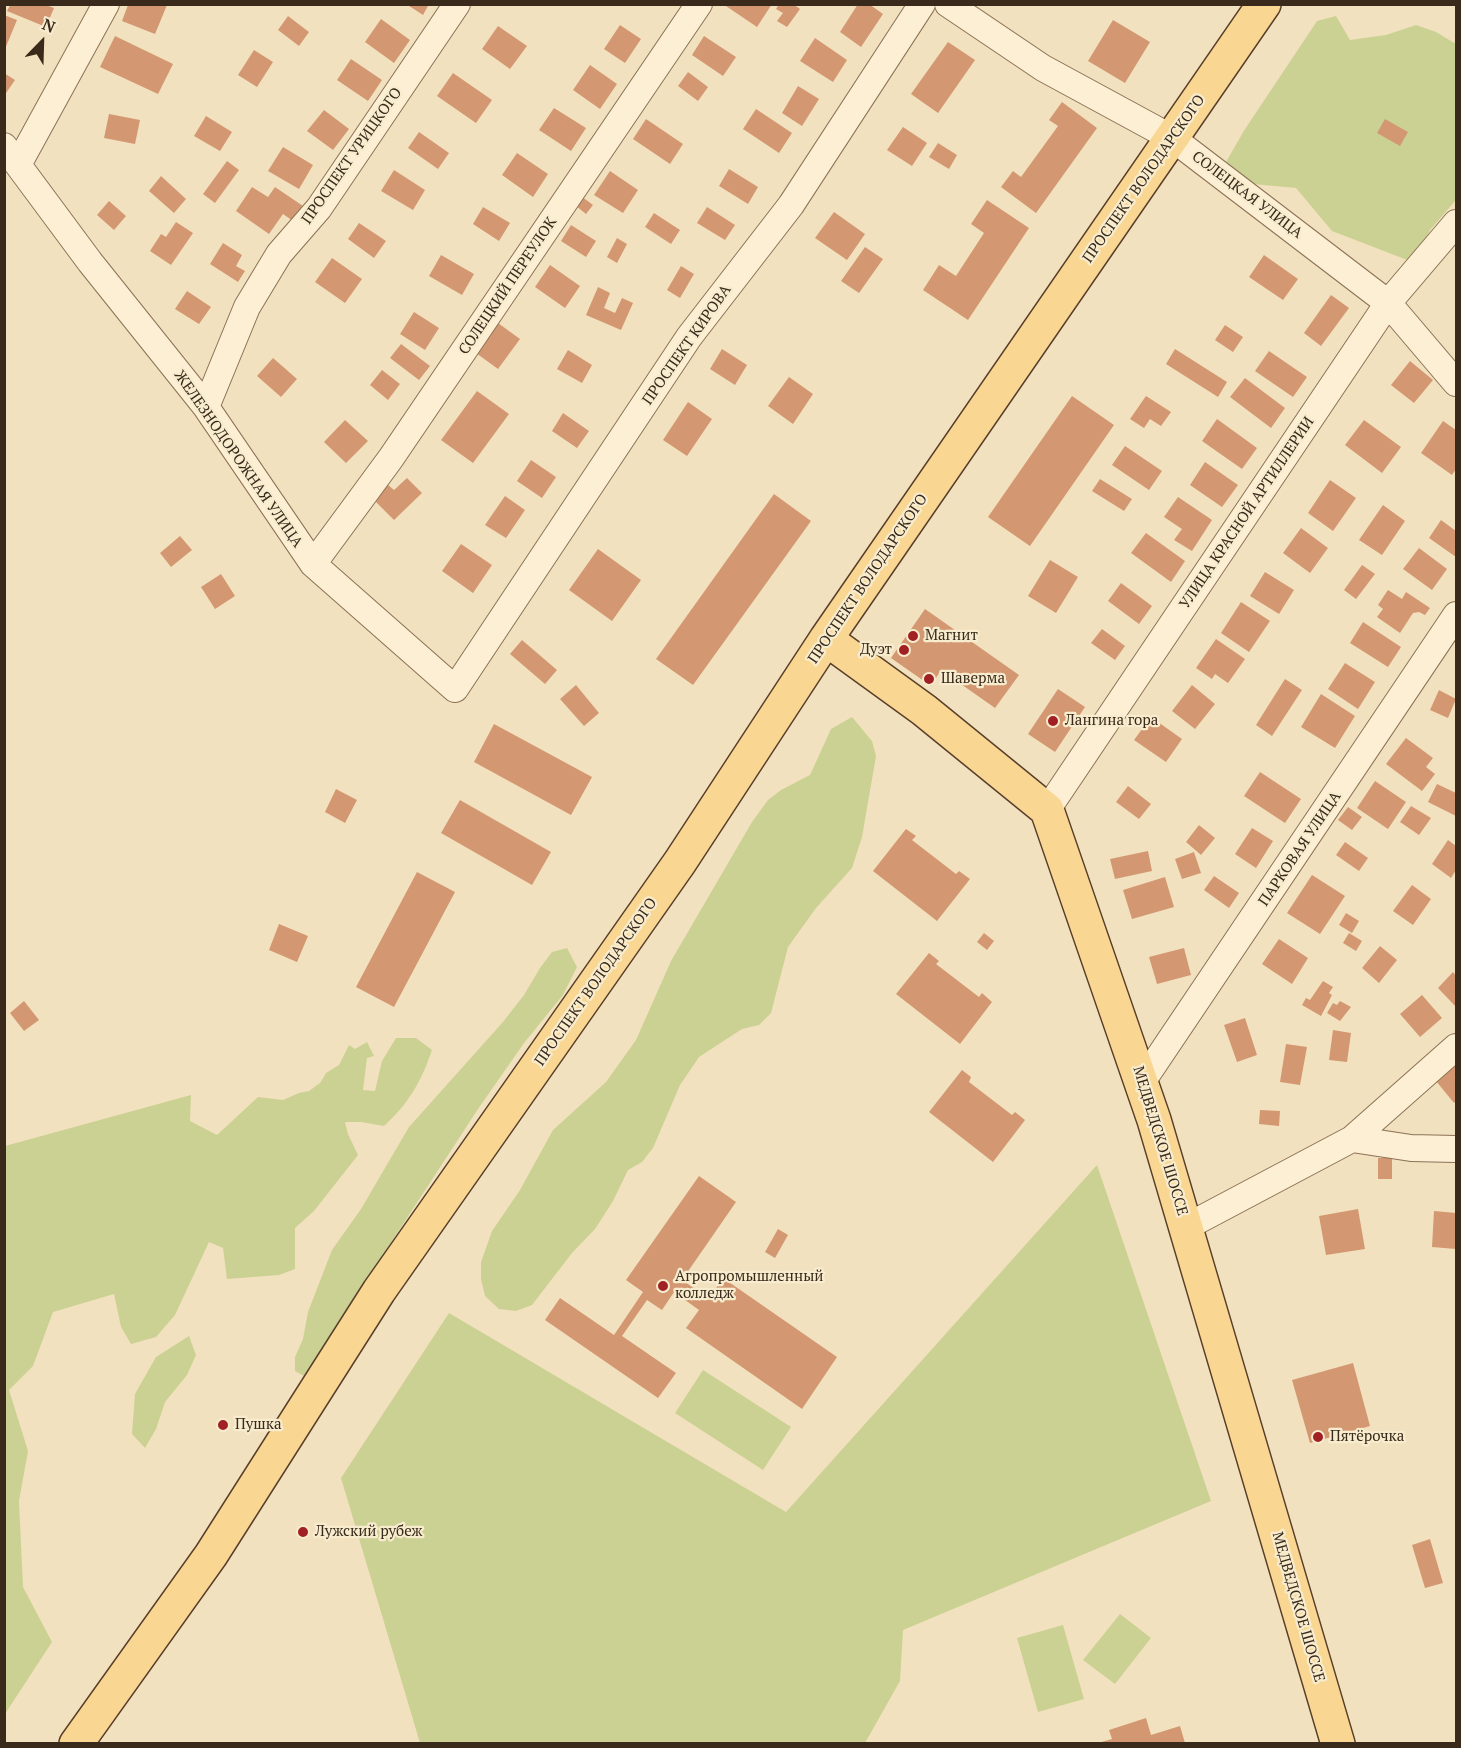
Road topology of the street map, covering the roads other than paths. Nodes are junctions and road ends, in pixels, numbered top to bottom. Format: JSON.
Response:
{"nodes":[{"id":1,"x":106,"y":4,"type":"edge"},
{"id":2,"x":457,"y":4,"type":"edge"},
{"id":3,"x":699,"y":4,"type":"edge"},
{"id":4,"x":922,"y":4,"type":"edge"},
{"id":5,"x":948,"y":4,"type":"edge"},
{"id":6,"x":1264,"y":4,"type":"edge"},
{"id":7,"x":1172,"y":138,"type":"junction"},
{"id":8,"x":12,"y":155,"type":"edge"},
{"id":9,"x":1456,"y":223,"type":"edge"},
{"id":10,"x":1388,"y":303,"type":"junction"},
{"id":11,"x":1456,"y":383,"type":"edge"},
{"id":12,"x":206,"y":407,"type":"junction"},
{"id":13,"x":313,"y":564,"type":"junction"},
{"id":14,"x":1456,"y":615,"type":"edge"},
{"id":15,"x":826,"y":639,"type":"junction"},
{"id":16,"x":456,"y":689,"type":"joint"},
{"id":17,"x":1047,"y":810,"type":"junction"},
{"id":18,"x":1456,"y":1047,"type":"edge"},
{"id":19,"x":1142,"y":1082,"type":"junction"},
{"id":20,"x":1352,"y":1139,"type":"junction"},
{"id":21,"x":1456,"y":1149,"type":"edge"},
{"id":22,"x":1186,"y":1227,"type":"junction"},
{"id":23,"x":76,"y":1743,"type":"edge"},
{"id":24,"x":1338,"y":1743,"type":"edge"}],
"edges":[{"from":1,"to":8,"type":"street"},
{"from":2,"to":12,"type":"street","name":"ПРОСПЕКТ УРИЦКОГО"},
{"from":3,"to":13,"type":"street","name":"СОЛЕЦКИЙ ПЕРЕУЛОК"},
{"from":4,"to":16,"type":"street","name":"ПРОСПЕКТ КИРОВА"},
{"from":5,"to":7,"type":"street","name":"СОЛЕЦКАЯ УЛИЦА"},
{"from":6,"to":7,"type":"main road","name":"ПРОСПЕКТ ВОЛОДАРСКОГО"},
{"from":7,"to":10,"type":"street","name":"СОЛЕЦКАЯ УЛИЦА"},
{"from":7,"to":15,"type":"main road","name":"ПРОСПЕКТ ВОЛОДАРСКОГО"},
{"from":8,"to":12,"type":"street","name":"ЖЕЛЕЗНОДОРОЖНАЯ УЛИЦА"},
{"from":9,"to":10,"type":"street","name":"УЛИЦА КРАСНОЙ АРТИЛЛЕРИИ"},
{"from":10,"to":11,"type":"street","name":"СОЛЕЦКАЯ УЛИЦА"},
{"from":10,"to":17,"type":"street","name":"УЛИЦА КРАСНОЙ АРТИЛЛЕРИИ"},
{"from":12,"to":13,"type":"street","name":"ЖЕЛЕЗНОДОРОЖНАЯ УЛИЦА"},
{"from":13,"to":16,"type":"street","name":"ЖЕЛЕЗНОДОРОЖНАЯ УЛИЦА"},
{"from":14,"to":19,"type":"street","name":"ПАРКОВАЯ УЛИЦА"},
{"from":15,"to":17,"type":"main road"},
{"from":15,"to":23,"type":"main road","name":"ПРОСПЕКТ ВОЛОДАРСКОГО"},
{"from":17,"to":19,"type":"main road","name":"МЕДВЕДСКОЕ ШОССЕ"},
{"from":18,"to":20,"type":"street"},
{"from":19,"to":22,"type":"main road","name":"МЕДВЕДСКОЕ ШОССЕ"},
{"from":20,"to":21,"type":"street"},
{"from":20,"to":22,"type":"street"},
{"from":22,"to":24,"type":"main road","name":"МЕДВЕДСКОЕ ШОССЕ"}]}
